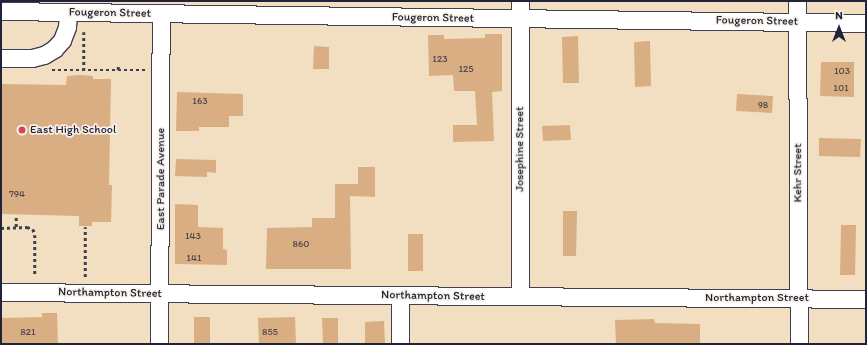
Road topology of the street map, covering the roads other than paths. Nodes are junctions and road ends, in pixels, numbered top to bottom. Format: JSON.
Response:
{"nodes":[{"id":1,"x":520,"y":1,"type":"edge"},
{"id":2,"x":797,"y":1,"type":"edge"},
{"id":3,"x":1,"y":11,"type":"edge"},
{"id":4,"x":68,"y":12,"type":"junction"},
{"id":5,"x":161,"y":14,"type":"junction"},
{"id":6,"x":520,"y":19,"type":"junction"},
{"id":7,"x":797,"y":22,"type":"junction"},
{"id":8,"x":866,"y":23,"type":"edge"},
{"id":9,"x":1,"y":58,"type":"edge"},
{"id":10,"x":1,"y":292,"type":"edge"},
{"id":11,"x":160,"y":294,"type":"junction"},
{"id":12,"x":400,"y":295,"type":"junction"},
{"id":13,"x":520,"y":296,"type":"junction"},
{"id":14,"x":799,"y":299,"type":"junction"},
{"id":15,"x":866,"y":299,"type":"edge"},
{"id":16,"x":159,"y":344,"type":"edge"},
{"id":17,"x":400,"y":344,"type":"edge"},
{"id":18,"x":799,"y":344,"type":"edge"}],
"edges":[{"from":1,"to":6,"type":"street","name":"Josephine Street"},
{"from":2,"to":7,"type":"street","name":"Kehr Street"},
{"from":3,"to":4,"type":"street","name":"Fougeron Street"},
{"from":4,"to":5,"type":"street","name":"Fougeron Street"},
{"from":4,"to":9,"type":"street"},
{"from":5,"to":6,"type":"street","name":"Fougeron Street"},
{"from":5,"to":11,"type":"street","name":"East Parade Avenue"},
{"from":6,"to":7,"type":"street","name":"Fougeron Street"},
{"from":6,"to":13,"type":"street","name":"Josephine Street"},
{"from":7,"to":8,"type":"street","name":"Fougeron Street"},
{"from":7,"to":14,"type":"street","name":"Kehr Street"},
{"from":10,"to":11,"type":"street","name":"Northampton Street"},
{"from":11,"to":12,"type":"street","name":"Northampton Street"},
{"from":11,"to":16,"type":"street","name":"East Parade Avenue"},
{"from":12,"to":13,"type":"street","name":"Northampton Street"},
{"from":12,"to":17,"type":"street"},
{"from":13,"to":14,"type":"street","name":"Northampton Street"},
{"from":14,"to":15,"type":"street","name":"Northampton Street"},
{"from":14,"to":18,"type":"street","name":"Kehr Street"}]}
